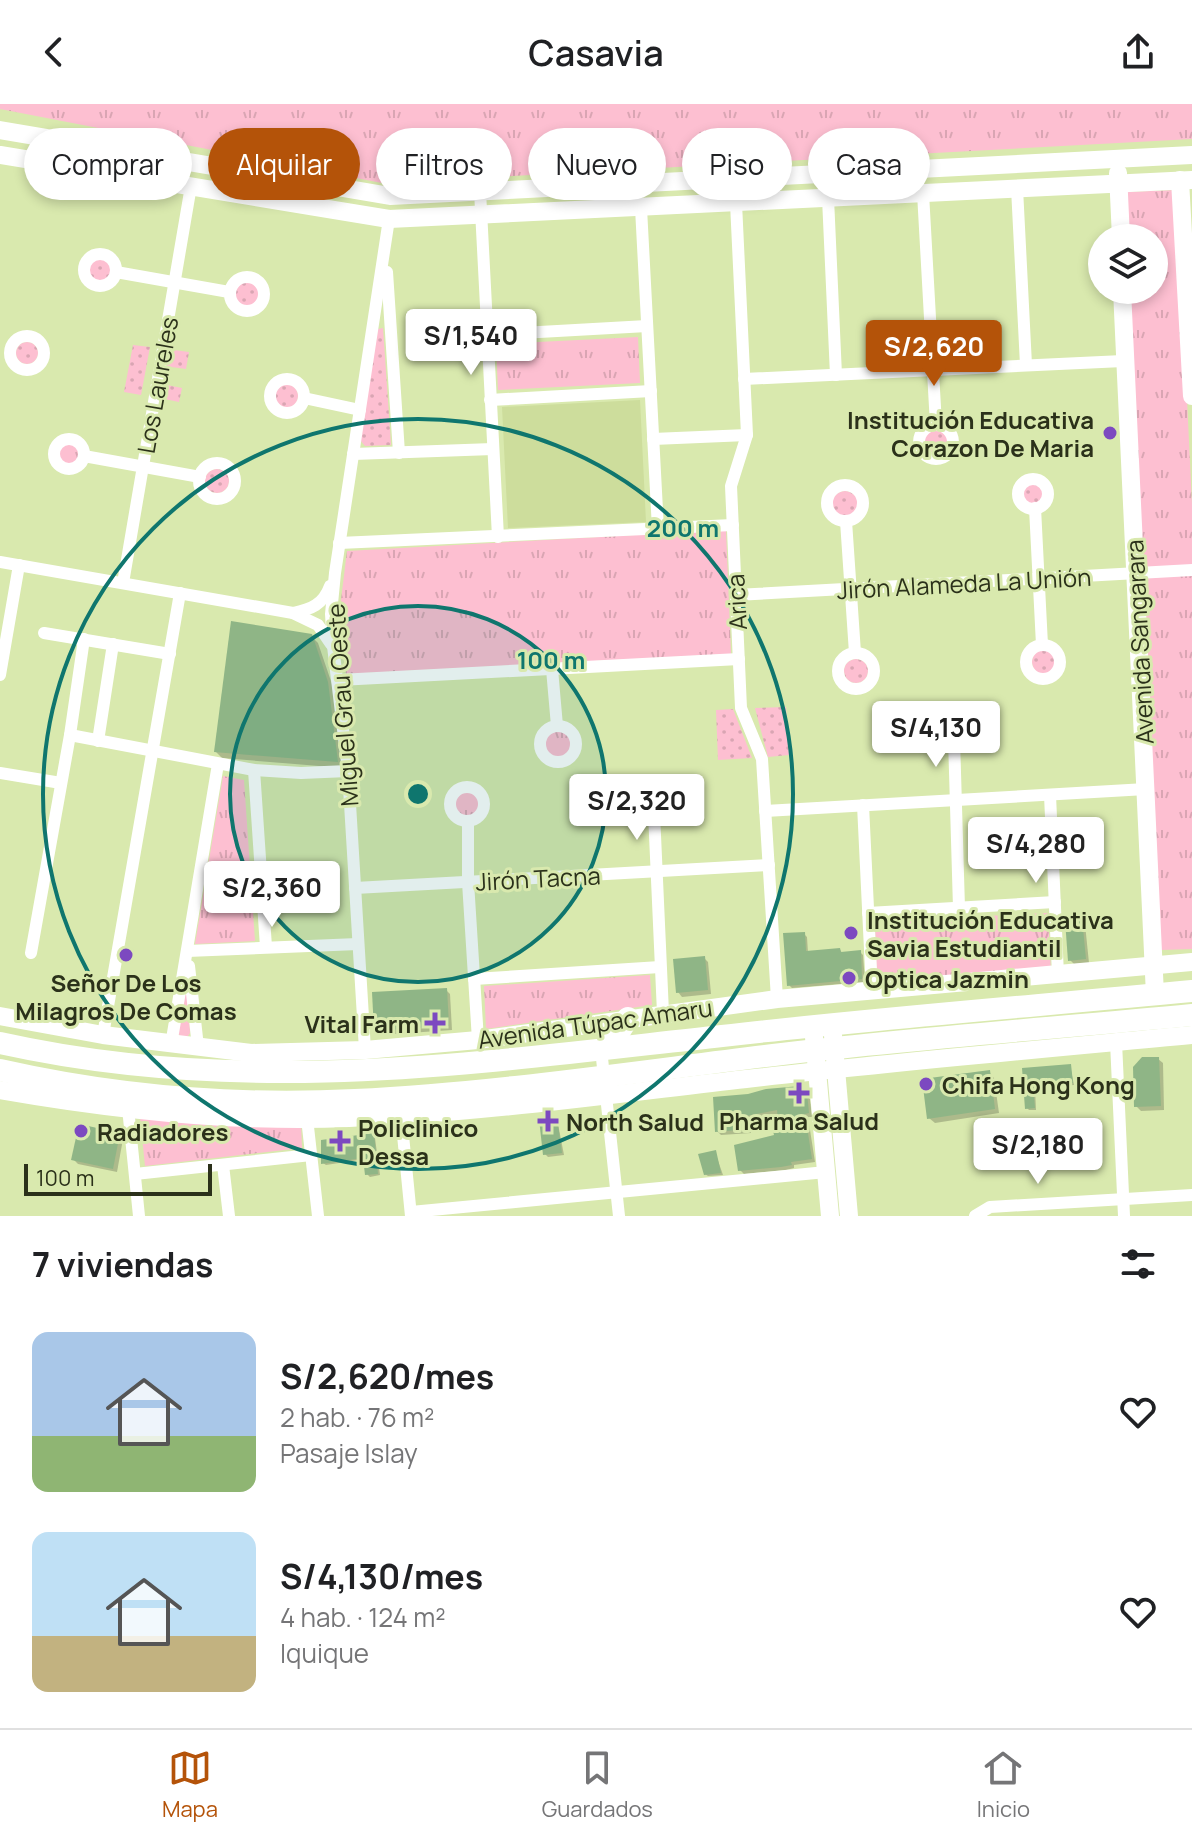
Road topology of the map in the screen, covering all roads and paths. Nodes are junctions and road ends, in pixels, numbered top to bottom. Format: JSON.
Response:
{"nodes":[{"id":1,"x":0,"y":130,"type":"edge"},
{"id":2,"x":0,"y":155,"type":"edge"},
{"id":3,"x":1192,"y":155,"type":"edge"},
{"id":4,"x":1118,"y":158,"type":"junction"},
{"id":5,"x":24,"y":159,"type":"edge"},
{"id":6,"x":1186,"y":180,"type":"edge"},
{"id":7,"x":1119,"y":183,"type":"junction"},
{"id":8,"x":192,"y":186,"type":"edge"},
{"id":9,"x":1017,"y":188,"type":"junction"},
{"id":10,"x":512,"y":189,"type":"edge"},
{"id":11,"x":930,"y":193,"type":"edge"},
{"id":12,"x":376,"y":194,"type":"edge"},
{"id":13,"x":808,"y":199,"type":"edge"},
{"id":14,"x":189,"y":200,"type":"edge"},
{"id":15,"x":480,"y":200,"type":"edge"},
{"id":16,"x":828,"y":200,"type":"edge"},
{"id":17,"x":923,"y":200,"type":"edge"},
{"id":18,"x":736,"y":203,"type":"junction"},
{"id":19,"x":641,"y":208,"type":"junction"},
{"id":20,"x":480,"y":216,"type":"junction"},
{"id":21,"x":389,"y":219,"type":"junction"},
{"id":22,"x":1120,"y":224,"type":"edge"},
{"id":23,"x":385,"y":248,"type":"junction"},
{"id":24,"x":116,"y":272,"type":"dead end"},
{"id":25,"x":174,"y":283,"type":"junction"},
{"id":26,"x":229,"y":292,"type":"dead end"},
{"id":27,"x":1122,"y":304,"type":"edge"},
{"id":28,"x":647,"y":326,"type":"junction"},
{"id":29,"x":487,"y":335,"type":"junction"},
{"id":30,"x":1191,"y":355,"type":"edge"},
{"id":31,"x":1123,"y":361,"type":"junction"},
{"id":32,"x":1026,"y":365,"type":"junction"},
{"id":33,"x":931,"y":370,"type":"junction"},
{"id":34,"x":836,"y":375,"type":"junction"},
{"id":35,"x":744,"y":379,"type":"junction"},
{"id":36,"x":651,"y":391,"type":"junction"},
{"id":37,"x":1192,"y":396,"type":"edge"},
{"id":38,"x":304,"y":398,"type":"dead end"},
{"id":39,"x":490,"y":400,"type":"junction"},
{"id":40,"x":360,"y":410,"type":"junction"},
{"id":41,"x":936,"y":425,"type":"dead end"},
{"id":42,"x":747,"y":435,"type":"junction"},
{"id":43,"x":653,"y":439,"type":"junction"},
{"id":44,"x":493,"y":449,"type":"junction"},
{"id":45,"x":399,"y":453,"type":"junction"},
{"id":46,"x":353,"y":454,"type":"junction"},
{"id":47,"x":84,"y":456,"type":"dead end"},
{"id":48,"x":142,"y":467,"type":"junction"},
{"id":49,"x":200,"y":477,"type":"dead end"},
{"id":50,"x":1035,"y":508,"type":"dead end"},
{"id":51,"x":846,"y":521,"type":"dead end"},
{"id":52,"x":733,"y":525,"type":"junction"},
{"id":53,"x":658,"y":529,"type":"junction"},
{"id":54,"x":498,"y":537,"type":"junction"},
{"id":55,"x":339,"y":543,"type":"junction"},
{"id":56,"x":0,"y":562,"type":"edge"},
{"id":57,"x":19,"y":565,"type":"junction"},
{"id":58,"x":1192,"y":570,"type":"edge"},
{"id":59,"x":335,"y":573,"type":"junction"},
{"id":60,"x":1136,"y":573,"type":"junction"},
{"id":61,"x":1039,"y":578,"type":"junction"},
{"id":62,"x":123,"y":583,"type":"junction"},
{"id":63,"x":850,"y":589,"type":"junction"},
{"id":64,"x":180,"y":593,"type":"junction"},
{"id":65,"x":736,"y":595,"type":"junction"},
{"id":66,"x":293,"y":613,"type":"junction"},
{"id":67,"x":4,"y":627,"type":"edge"},
{"id":68,"x":44,"y":633,"type":"dead end"},
{"id":69,"x":84,"y":639,"type":"junction"},
{"id":70,"x":113,"y":644,"type":"junction"},
{"id":71,"x":1042,"y":645,"type":"dead end"},
{"id":72,"x":333,"y":646,"type":"junction"},
{"id":73,"x":855,"y":653,"type":"dead end"},
{"id":74,"x":170,"y":654,"type":"junction"},
{"id":75,"x":739,"y":659,"type":"junction"},
{"id":76,"x":552,"y":669,"type":"junction"},
{"id":77,"x":0,"y":675,"type":"edge"},
{"id":78,"x":339,"y":680,"type":"junction"},
{"id":79,"x":557,"y":726,"type":"dead end"},
{"id":80,"x":70,"y":735,"type":"junction"},
{"id":81,"x":954,"y":738,"type":"dead end"},
{"id":82,"x":98,"y":741,"type":"junction"},
{"id":83,"x":153,"y":751,"type":"junction"},
{"id":84,"x":218,"y":764,"type":"junction"},
{"id":85,"x":254,"y":770,"type":"junction"},
{"id":86,"x":348,"y":771,"type":"junction"},
{"id":87,"x":0,"y":773,"type":"edge"},
{"id":88,"x":61,"y":783,"type":"junction"},
{"id":89,"x":1146,"y":789,"type":"junction"},
{"id":90,"x":1050,"y":795,"type":"junction"},
{"id":91,"x":954,"y":800,"type":"junction"},
{"id":92,"x":863,"y":805,"type":"junction"},
{"id":93,"x":765,"y":811,"type":"junction"},
{"id":94,"x":654,"y":813,"type":"dead end"},
{"id":95,"x":468,"y":821,"type":"dead end"},
{"id":96,"x":769,"y":865,"type":"junction"},
{"id":97,"x":655,"y":871,"type":"junction"},
{"id":98,"x":468,"y":882,"type":"junction"},
{"id":99,"x":355,"y":888,"type":"junction"},
{"id":100,"x":1055,"y":902,"type":"junction"},
{"id":101,"x":959,"y":908,"type":"junction"},
{"id":102,"x":868,"y":913,"type":"junction"},
{"id":103,"x":358,"y":944,"type":"junction"},
{"id":104,"x":266,"y":947,"type":"junction"},
{"id":105,"x":187,"y":951,"type":"junction"},
{"id":106,"x":31,"y":953,"type":"dead end"},
{"id":107,"x":1192,"y":962,"type":"edge"},
{"id":108,"x":1154,"y":965,"type":"junction"},
{"id":109,"x":660,"y":967,"type":"junction"},
{"id":110,"x":1058,"y":975,"type":"junction"},
{"id":111,"x":474,"y":979,"type":"junction"},
{"id":112,"x":872,"y":991,"type":"junction"},
{"id":113,"x":1192,"y":991,"type":"edge"},
{"id":114,"x":1155,"y":995,"type":"junction"},
{"id":115,"x":777,"y":999,"type":"junction"},
{"id":116,"x":663,"y":1013,"type":"junction"},
{"id":117,"x":1192,"y":1015,"type":"edge"},
{"id":118,"x":0,"y":1016,"type":"edge"},
{"id":119,"x":628,"y":1018,"type":"junction"},
{"id":120,"x":822,"y":1025,"type":"junction"},
{"id":121,"x":103,"y":1035,"type":"junction"},
{"id":122,"x":1192,"y":1035,"type":"edge"},
{"id":123,"x":478,"y":1040,"type":"junction"},
{"id":124,"x":1116,"y":1042,"type":"junction"},
{"id":125,"x":0,"y":1043,"type":"edge"},
{"id":126,"x":171,"y":1045,"type":"junction"},
{"id":127,"x":198,"y":1047,"type":"junction"},
{"id":128,"x":605,"y":1049,"type":"junction"},
{"id":129,"x":365,"y":1050,"type":"junction"},
{"id":130,"x":826,"y":1060,"type":"junction"},
{"id":131,"x":0,"y":1070,"type":"edge"},
{"id":132,"x":605,"y":1085,"type":"junction"},
{"id":133,"x":0,"y":1090,"type":"edge"},
{"id":134,"x":128,"y":1108,"type":"junction"},
{"id":135,"x":401,"y":1115,"type":"junction"},
{"id":136,"x":307,"y":1118,"type":"junction"},
{"id":137,"x":311,"y":1155,"type":"junction"},
{"id":138,"x":223,"y":1165,"type":"junction"},
{"id":139,"x":826,"y":1172,"type":"junction"},
{"id":140,"x":135,"y":1174,"type":"junction"},
{"id":141,"x":616,"y":1194,"type":"junction"},
{"id":142,"x":1192,"y":1195,"type":"edge"},
{"id":143,"x":1123,"y":1199,"type":"junction"},
{"id":144,"x":411,"y":1214,"type":"edge"},
{"id":145,"x":139,"y":1216,"type":"edge"},
{"id":146,"x":229,"y":1216,"type":"edge"},
{"id":147,"x":318,"y":1216,"type":"edge"},
{"id":148,"x":619,"y":1216,"type":"edge"},
{"id":149,"x":830,"y":1216,"type":"edge"},
{"id":150,"x":849,"y":1216,"type":"edge"},
{"id":151,"x":975,"y":1216,"type":"edge"},
{"id":152,"x":1124,"y":1216,"type":"edge"}],
"edges":[{"from":1,"to":12,"type":"street"},
{"from":2,"to":5,"type":"street"},
{"from":3,"to":4,"type":"street"},
{"from":4,"to":7,"type":"street"},
{"from":4,"to":10,"type":"street"},
{"from":6,"to":7,"type":"street"},
{"from":6,"to":30,"type":"street"},
{"from":7,"to":9,"type":"street"},
{"from":7,"to":22,"type":"street"},
{"from":8,"to":21,"type":"street"},
{"from":9,"to":11,"type":"street"},
{"from":9,"to":32,"type":"street"},
{"from":13,"to":18,"type":"street"},
{"from":14,"to":25,"type":"street","name":"Los Laureles"},
{"from":15,"to":20,"type":"street"},
{"from":16,"to":34,"type":"street"},
{"from":17,"to":33,"type":"street"},
{"from":18,"to":19,"type":"street"},
{"from":18,"to":35,"type":"street","name":"Arica"},
{"from":19,"to":20,"type":"street"},
{"from":19,"to":28,"type":"street"},
{"from":20,"to":21,"type":"street"},
{"from":20,"to":29,"type":"street"},
{"from":21,"to":23,"type":"street","name":"Miguel Grau Oeste"},
{"from":23,"to":40,"type":"street","name":"Miguel Grau Oeste"},
{"from":23,"to":45,"type":"street"},
{"from":24,"to":25,"type":"street"},
{"from":25,"to":26,"type":"street"},
{"from":25,"to":48,"type":"street","name":"Los Laureles"},
{"from":27,"to":31,"type":"street","name":"Avenida Sangarara"},
{"from":28,"to":29,"type":"street"},
{"from":28,"to":36,"type":"street"},
{"from":29,"to":39,"type":"street"},
{"from":30,"to":37,"type":"street"},
{"from":31,"to":32,"type":"street"},
{"from":31,"to":60,"type":"street","name":"Avenida Sangarara"},
{"from":32,"to":33,"type":"street"},
{"from":33,"to":34,"type":"street"},
{"from":33,"to":41,"type":"street"},
{"from":34,"to":35,"type":"street"},
{"from":35,"to":42,"type":"street","name":"Arica"},
{"from":36,"to":39,"type":"street"},
{"from":36,"to":43,"type":"street"},
{"from":38,"to":40,"type":"street"},
{"from":39,"to":44,"type":"street"},
{"from":40,"to":46,"type":"street","name":"Miguel Grau Oeste"},
{"from":42,"to":43,"type":"street"},
{"from":42,"to":52,"type":"street","name":"Arica"},
{"from":43,"to":53,"type":"street"},
{"from":44,"to":45,"type":"street"},
{"from":44,"to":54,"type":"street"},
{"from":45,"to":46,"type":"street"},
{"from":46,"to":55,"type":"street","name":"Miguel Grau Oeste"},
{"from":47,"to":48,"type":"street"},
{"from":48,"to":49,"type":"street"},
{"from":48,"to":62,"type":"street","name":"Los Laureles"},
{"from":50,"to":61,"type":"street"},
{"from":51,"to":63,"type":"street"},
{"from":52,"to":53,"type":"street"},
{"from":52,"to":65,"type":"street","name":"Arica"},
{"from":53,"to":54,"type":"street"},
{"from":54,"to":55,"type":"street"},
{"from":55,"to":59,"type":"street","name":"Miguel Grau Oeste"},
{"from":56,"to":57,"type":"street"},
{"from":57,"to":62,"type":"street"},
{"from":57,"to":67,"type":"street"},
{"from":58,"to":60,"type":"street","name":"Jirón Alameda La Unión"},
{"from":59,"to":66,"type":"street"},
{"from":59,"to":72,"type":"street","name":"Miguel Grau Oeste"},
{"from":60,"to":61,"type":"street","name":"Jirón Alameda La Unión"},
{"from":60,"to":89,"type":"street","name":"Avenida Sangarara"},
{"from":61,"to":63,"type":"street","name":"Jirón Alameda La Unión"},
{"from":61,"to":71,"type":"street"},
{"from":62,"to":64,"type":"street"},
{"from":63,"to":65,"type":"street","name":"Jirón Alameda La Unión"},
{"from":63,"to":73,"type":"street"},
{"from":64,"to":66,"type":"street"},
{"from":64,"to":74,"type":"street"},
{"from":65,"to":75,"type":"street","name":"Arica"},
{"from":66,"to":72,"type":"street"},
{"from":67,"to":77,"type":"street"},
{"from":68,"to":69,"type":"street"},
{"from":69,"to":70,"type":"street"},
{"from":69,"to":80,"type":"street"},
{"from":70,"to":74,"type":"street"},
{"from":70,"to":82,"type":"street"},
{"from":72,"to":78,"type":"street","name":"Miguel Grau Oeste"},
{"from":74,"to":83,"type":"street"},
{"from":75,"to":76,"type":"street"},
{"from":75,"to":93,"type":"street","name":"Arica"},
{"from":76,"to":78,"type":"street"},
{"from":76,"to":79,"type":"street"},
{"from":78,"to":86,"type":"street","name":"Miguel Grau Oeste"},
{"from":80,"to":82,"type":"street"},
{"from":80,"to":88,"type":"street"},
{"from":81,"to":91,"type":"street"},
{"from":82,"to":83,"type":"street"},
{"from":83,"to":84,"type":"street"},
{"from":83,"to":121,"type":"street"},
{"from":84,"to":85,"type":"street"},
{"from":84,"to":105,"type":"street"},
{"from":85,"to":86,"type":"street"},
{"from":85,"to":104,"type":"street"},
{"from":86,"to":99,"type":"street","name":"Miguel Grau Oeste"},
{"from":87,"to":88,"type":"street"},
{"from":88,"to":106,"type":"street"},
{"from":89,"to":90,"type":"street"},
{"from":89,"to":108,"type":"street","name":"Avenida Sangarara"},
{"from":90,"to":91,"type":"street"},
{"from":90,"to":100,"type":"street"},
{"from":91,"to":92,"type":"street"},
{"from":91,"to":101,"type":"street"},
{"from":92,"to":93,"type":"street"},
{"from":92,"to":102,"type":"street"},
{"from":93,"to":96,"type":"street","name":"Arica"},
{"from":94,"to":97,"type":"street"},
{"from":95,"to":98,"type":"street"},
{"from":96,"to":97,"type":"street","name":"Jirón Tacna"},
{"from":96,"to":115,"type":"street","name":"Arica"},
{"from":97,"to":98,"type":"street","name":"Jirón Tacna"},
{"from":97,"to":109,"type":"street"},
{"from":98,"to":99,"type":"street","name":"Jirón Tacna"},
{"from":98,"to":111,"type":"street"},
{"from":99,"to":103,"type":"street","name":"Miguel Grau Oeste"},
{"from":100,"to":101,"type":"street"},
{"from":100,"to":110,"type":"street"},
{"from":101,"to":102,"type":"street"},
{"from":102,"to":112,"type":"street"},
{"from":103,"to":104,"type":"street"},
{"from":103,"to":129,"type":"street","name":"Miguel Grau Oeste"},
{"from":104,"to":105,"type":"street"},
{"from":105,"to":126,"type":"street"},
{"from":105,"to":127,"type":"street"},
{"from":107,"to":108,"type":"street","name":"Avenida Túpac Amaru"},
{"from":108,"to":110,"type":"street","name":"Avenida Túpac Amaru"},
{"from":108,"to":114,"type":"street","name":"Avenida Sangarara"},
{"from":109,"to":111,"type":"street"},
{"from":109,"to":116,"type":"street"},
{"from":110,"to":112,"type":"street","name":"Avenida Túpac Amaru"},
{"from":111,"to":123,"type":"street"},
{"from":112,"to":115,"type":"street","name":"Avenida Túpac Amaru"},
{"from":113,"to":114,"type":"highway","name":"Avenida Túpac Amaru"},
{"from":114,"to":120,"type":"highway","name":"Avenida Túpac Amaru"},
{"from":115,"to":116,"type":"street","name":"Avenida Túpac Amaru"},
{"from":116,"to":119,"type":"street","name":"Avenida Túpac Amaru"},
{"from":117,"to":130,"type":"highway","name":"Avenida Túpac Amaru"},
{"from":118,"to":121,"type":"street","name":"Avenida Túpac Amaru"},
{"from":119,"to":123,"type":"street","name":"Avenida Túpac Amaru"},
{"from":119,"to":128,"type":"highway"},
{"from":120,"to":128,"type":"highway","name":"Avenida Túpac Amaru"},
{"from":120,"to":130,"type":"street"},
{"from":121,"to":126,"type":"street","name":"Avenida Túpac Amaru"},
{"from":122,"to":124,"type":"street","name":"Avenida Túpac Amaru"},
{"from":123,"to":129,"type":"street","name":"Avenida Túpac Amaru"},
{"from":124,"to":130,"type":"street","name":"Avenida Túpac Amaru"},
{"from":124,"to":143,"type":"street"},
{"from":125,"to":128,"type":"highway","name":"Avenida Túpac Amaru"},
{"from":126,"to":127,"type":"street","name":"Avenida Túpac Amaru"},
{"from":127,"to":129,"type":"street","name":"Avenida Túpac Amaru"},
{"from":128,"to":132,"type":"street"},
{"from":130,"to":132,"type":"highway","name":"Avenida Túpac Amaru"},
{"from":130,"to":139,"type":"street"},
{"from":130,"to":150,"type":"street"},
{"from":131,"to":132,"type":"highway","name":"Avenida Túpac Amaru"},
{"from":132,"to":135,"type":"street","name":"Avenida Túpac Amaru"},
{"from":132,"to":141,"type":"street"},
{"from":133,"to":134,"type":"street","name":"Avenida Túpac Amaru"},
{"from":134,"to":136,"type":"street","name":"Avenida Túpac Amaru"},
{"from":134,"to":140,"type":"street"},
{"from":135,"to":136,"type":"street","name":"Avenida Túpac Amaru"},
{"from":135,"to":144,"type":"street"},
{"from":136,"to":137,"type":"street"},
{"from":137,"to":138,"type":"street"},
{"from":137,"to":147,"type":"street"},
{"from":138,"to":140,"type":"street"},
{"from":138,"to":146,"type":"street"},
{"from":139,"to":141,"type":"street"},
{"from":139,"to":149,"type":"street"},
{"from":140,"to":145,"type":"street"},
{"from":141,"to":144,"type":"street"},
{"from":141,"to":148,"type":"street"},
{"from":142,"to":143,"type":"street"},
{"from":143,"to":151,"type":"street"},
{"from":143,"to":152,"type":"street"}]}
